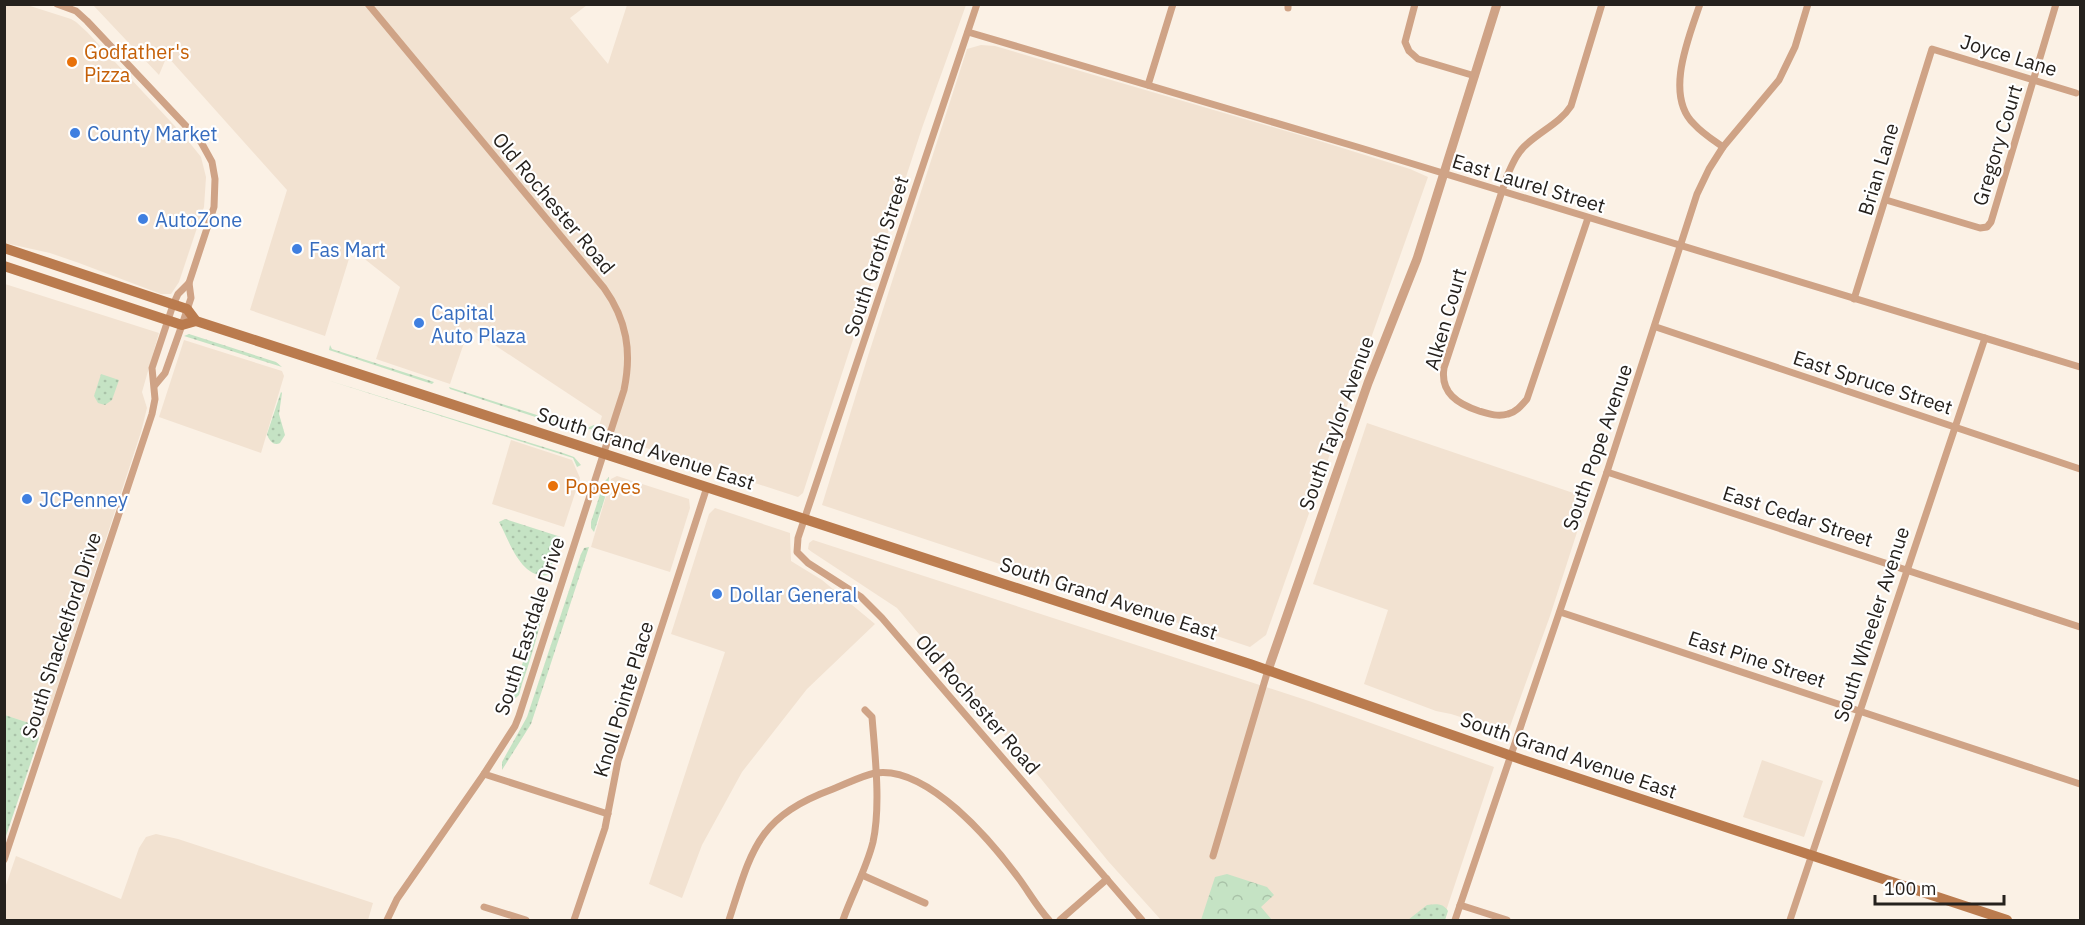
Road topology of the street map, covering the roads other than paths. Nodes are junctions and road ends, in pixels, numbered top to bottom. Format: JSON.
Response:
{"nodes":[{"id":1,"x":57,"y":4,"type":"edge"},
{"id":2,"x":368,"y":4,"type":"edge"},
{"id":3,"x":977,"y":4,"type":"edge"},
{"id":4,"x":1173,"y":4,"type":"edge"},
{"id":5,"x":1415,"y":4,"type":"edge"},
{"id":6,"x":1497,"y":4,"type":"edge"},
{"id":7,"x":1602,"y":4,"type":"edge"},
{"id":8,"x":1700,"y":4,"type":"edge"},
{"id":9,"x":1808,"y":4,"type":"edge"},
{"id":10,"x":2056,"y":4,"type":"edge"},
{"id":11,"x":968,"y":32,"type":"junction"},
{"id":12,"x":1932,"y":49,"type":"joint"},
{"id":13,"x":1475,"y":76,"type":"junction"},
{"id":14,"x":2033,"y":80,"type":"junction"},
{"id":15,"x":1148,"y":85,"type":"junction"},
{"id":16,"x":2076,"y":93,"type":"dead end"},
{"id":17,"x":1723,"y":147,"type":"junction"},
{"id":18,"x":1445,"y":174,"type":"junction"},
{"id":19,"x":1502,"y":191,"type":"junction"},
{"id":20,"x":1886,"y":200,"type":"junction"},
{"id":21,"x":1588,"y":218,"type":"junction"},
{"id":22,"x":1681,"y":246,"type":"junction"},
{"id":23,"x":4,"y":248,"type":"edge"},
{"id":24,"x":4,"y":266,"type":"edge"},
{"id":25,"x":189,"y":283,"type":"junction"},
{"id":26,"x":1854,"y":299,"type":"junction"},
{"id":27,"x":173,"y":305,"type":"junction"},
{"id":28,"x":187,"y":309,"type":"junction"},
{"id":29,"x":168,"y":320,"type":"junction"},
{"id":30,"x":196,"y":321,"type":"junction"},
{"id":31,"x":182,"y":325,"type":"junction"},
{"id":32,"x":1656,"y":327,"type":"junction"},
{"id":33,"x":1984,"y":338,"type":"junction"},
{"id":34,"x":2080,"y":367,"type":"edge"},
{"id":35,"x":155,"y":385,"type":"junction"},
{"id":36,"x":1954,"y":426,"type":"junction"},
{"id":37,"x":603,"y":453,"type":"junction"},
{"id":38,"x":2080,"y":469,"type":"edge"},
{"id":39,"x":1607,"y":472,"type":"junction"},
{"id":40,"x":707,"y":487,"type":"junction"},
{"id":41,"x":806,"y":519,"type":"junction"},
{"id":42,"x":1906,"y":570,"type":"junction"},
{"id":43,"x":1560,"y":612,"type":"junction"},
{"id":44,"x":2080,"y":627,"type":"edge"},
{"id":45,"x":1269,"y":670,"type":"junction"},
{"id":46,"x":865,"y":710,"type":"dead end"},
{"id":47,"x":1860,"y":710,"type":"junction"},
{"id":48,"x":1510,"y":755,"type":"junction"},
{"id":49,"x":876,"y":773,"type":"junction"},
{"id":50,"x":484,"y":774,"type":"junction"},
{"id":51,"x":2080,"y":784,"type":"edge"},
{"id":52,"x":608,"y":814,"type":"junction"},
{"id":53,"x":1811,"y":855,"type":"junction"},
{"id":54,"x":1213,"y":856,"type":"dead end"},
{"id":55,"x":4,"y":860,"type":"edge"},
{"id":56,"x":862,"y":875,"type":"junction"},
{"id":57,"x":1107,"y":879,"type":"junction"},
{"id":58,"x":925,"y":903,"type":"dead end"},
{"id":59,"x":1460,"y":905,"type":"junction"},
{"id":60,"x":484,"y":907,"type":"dead end"},
{"id":61,"x":387,"y":921,"type":"edge"},
{"id":62,"x":526,"y":921,"type":"edge"},
{"id":63,"x":574,"y":921,"type":"edge"},
{"id":64,"x":729,"y":921,"type":"edge"},
{"id":65,"x":843,"y":921,"type":"edge"},
{"id":66,"x":1049,"y":921,"type":"edge"},
{"id":67,"x":1060,"y":921,"type":"edge"},
{"id":68,"x":1142,"y":921,"type":"edge"},
{"id":69,"x":1455,"y":921,"type":"edge"},
{"id":70,"x":1507,"y":921,"type":"edge"},
{"id":71,"x":1790,"y":921,"type":"edge"},
{"id":72,"x":2007,"y":921,"type":"edge"}],
"edges":[{"from":1,"to":25,"type":"street","name":"South Shackelford Drive"},
{"from":2,"to":37,"type":"street","name":"Old Rochester Road"},
{"from":3,"to":11,"type":"street","name":"South Groth Street"},
{"from":4,"to":15,"type":"street"},
{"from":5,"to":13,"type":"street"},
{"from":6,"to":13,"type":"street","name":"South Taylor Avenue"},
{"from":7,"to":19,"type":"street","name":"Alken Court"},
{"from":8,"to":17,"type":"street"},
{"from":9,"to":17,"type":"street","name":"South Pope Avenue"},
{"from":10,"to":14,"type":"street","name":"Gregory Court"},
{"from":11,"to":15,"type":"street","name":"East Laurel Street"},
{"from":11,"to":41,"type":"street","name":"South Groth Street"},
{"from":12,"to":14,"type":"street","name":"Joyce Lane"},
{"from":12,"to":20,"type":"street","name":"Brian Lane"},
{"from":13,"to":18,"type":"street","name":"South Taylor Avenue"},
{"from":14,"to":16,"type":"street","name":"Joyce Lane"},
{"from":14,"to":20,"type":"street","name":"Gregory Court"},
{"from":15,"to":18,"type":"street","name":"East Laurel Street"},
{"from":17,"to":22,"type":"street","name":"South Pope Avenue"},
{"from":18,"to":19,"type":"street","name":"East Laurel Street"},
{"from":18,"to":45,"type":"street","name":"South Taylor Avenue"},
{"from":19,"to":21,"type":"street","name":"East Laurel Street"},
{"from":19,"to":21,"type":"street","name":"Alken Court"},
{"from":20,"to":26,"type":"street","name":"Brian Lane"},
{"from":21,"to":22,"type":"street","name":"East Laurel Street"},
{"from":22,"to":26,"type":"street","name":"East Laurel Street"},
{"from":22,"to":32,"type":"street","name":"South Pope Avenue"},
{"from":23,"to":27,"type":"main road"},
{"from":24,"to":29,"type":"main road"},
{"from":25,"to":27,"type":"street","name":"South Shackelford Drive"},
{"from":25,"to":28,"type":"street","name":"South Shackelford Drive"},
{"from":26,"to":33,"type":"street","name":"East Laurel Street"},
{"from":27,"to":28,"type":"main road"},
{"from":27,"to":29,"type":"street","name":"South Shackelford Drive"},
{"from":28,"to":30,"type":"main road"},
{"from":28,"to":31,"type":"street","name":"South Shackelford Drive"},
{"from":29,"to":31,"type":"main road"},
{"from":29,"to":35,"type":"street","name":"South Shackelford Drive"},
{"from":30,"to":31,"type":"main road"},
{"from":30,"to":37,"type":"main road","name":"South Grand Avenue East"},
{"from":31,"to":35,"type":"street","name":"South Shackelford Drive"},
{"from":32,"to":36,"type":"street","name":"East Spruce Street"},
{"from":32,"to":39,"type":"street","name":"South Pope Avenue"},
{"from":33,"to":34,"type":"street","name":"East Laurel Street"},
{"from":33,"to":36,"type":"street","name":"South Wheeler Avenue"},
{"from":35,"to":55,"type":"street","name":"South Shackelford Drive"},
{"from":36,"to":38,"type":"street","name":"East Spruce Street"},
{"from":36,"to":42,"type":"street","name":"South Wheeler Avenue"},
{"from":37,"to":40,"type":"main road","name":"South Grand Avenue East"},
{"from":37,"to":50,"type":"street","name":"South Eastdale Drive"},
{"from":39,"to":42,"type":"street","name":"East Cedar Street"},
{"from":39,"to":43,"type":"street","name":"South Pope Avenue"},
{"from":40,"to":41,"type":"main road","name":"South Grand Avenue East"},
{"from":40,"to":52,"type":"street","name":"Knoll Pointe Place"},
{"from":41,"to":45,"type":"main road","name":"South Grand Avenue East"},
{"from":41,"to":57,"type":"street","name":"Old Rochester Road"},
{"from":42,"to":44,"type":"street","name":"East Cedar Street"},
{"from":42,"to":47,"type":"street","name":"South Wheeler Avenue"},
{"from":43,"to":47,"type":"street","name":"East Pine Street"},
{"from":43,"to":48,"type":"street","name":"South Pope Avenue"},
{"from":45,"to":48,"type":"main road","name":"South Grand Avenue East"},
{"from":45,"to":54,"type":"street","name":"South Taylor Avenue"},
{"from":46,"to":49,"type":"street"},
{"from":47,"to":51,"type":"street","name":"East Pine Street"},
{"from":47,"to":53,"type":"street","name":"South Wheeler Avenue"},
{"from":48,"to":53,"type":"main road","name":"South Grand Avenue East"},
{"from":48,"to":59,"type":"street","name":"South Pope Avenue"},
{"from":49,"to":56,"type":"street"},
{"from":49,"to":64,"type":"street"},
{"from":49,"to":66,"type":"street"},
{"from":50,"to":52,"type":"street"},
{"from":50,"to":61,"type":"street","name":"South Eastdale Drive"},
{"from":52,"to":63,"type":"street","name":"Knoll Pointe Place"},
{"from":53,"to":71,"type":"street","name":"South Wheeler Avenue"},
{"from":53,"to":72,"type":"main road","name":"South Grand Avenue East"},
{"from":56,"to":58,"type":"street"},
{"from":56,"to":65,"type":"street"},
{"from":57,"to":67,"type":"street"},
{"from":57,"to":68,"type":"street","name":"Old Rochester Road"},
{"from":59,"to":69,"type":"street","name":"South Pope Avenue"},
{"from":59,"to":70,"type":"street"},
{"from":60,"to":62,"type":"street"}]}
